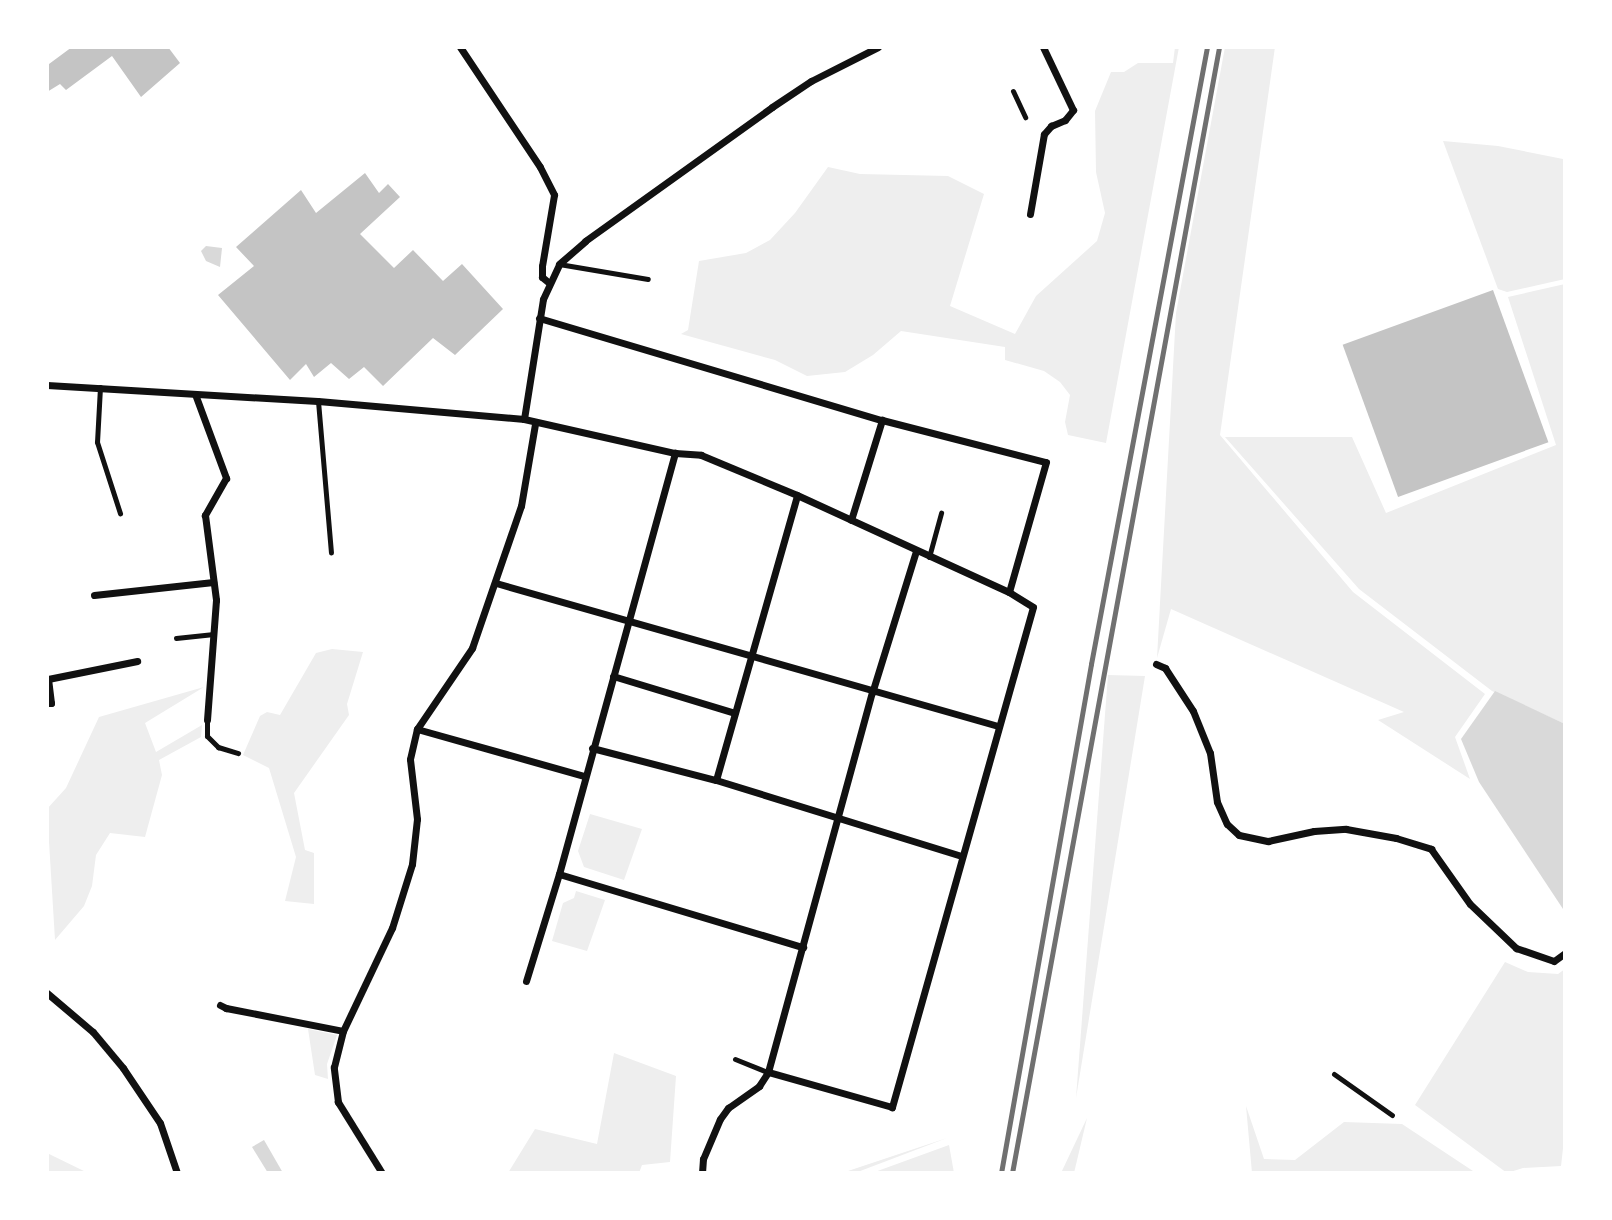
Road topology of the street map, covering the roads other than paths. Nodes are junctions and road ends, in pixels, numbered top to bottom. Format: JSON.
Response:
{"nodes":[{"id":1,"x":460,"y":47,"type":"edge"},
{"id":2,"x":878,"y":47,"type":"edge"},
{"id":3,"x":1043,"y":47,"type":"edge"},
{"id":4,"x":1013,"y":91,"type":"dead end"},
{"id":5,"x":1025,"y":117,"type":"dead end"},
{"id":6,"x":1030,"y":214,"type":"dead end"},
{"id":7,"x":559,"y":264,"type":"junction"},
{"id":8,"x":649,"y":279,"type":"dead end"},
{"id":9,"x":548,"y":282,"type":"junction"},
{"id":10,"x":539,"y":318,"type":"junction"},
{"id":11,"x":47,"y":384,"type":"edge"},
{"id":12,"x":100,"y":387,"type":"junction"},
{"id":13,"x":195,"y":394,"type":"junction"},
{"id":14,"x":318,"y":401,"type":"junction"},
{"id":15,"x":524,"y":419,"type":"junction"},
{"id":16,"x":882,"y":420,"type":"junction"},
{"id":17,"x":536,"y":424,"type":"junction"},
{"id":18,"x":675,"y":453,"type":"junction"},
{"id":19,"x":797,"y":495,"type":"junction"},
{"id":20,"x":120,"y":513,"type":"dead end"},
{"id":21,"x":941,"y":513,"type":"dead end"},
{"id":22,"x":851,"y":520,"type":"junction"},
{"id":23,"x":916,"y":551,"type":"junction"},
{"id":24,"x":331,"y":552,"type":"dead end"},
{"id":25,"x":929,"y":557,"type":"junction"},
{"id":26,"x":214,"y":582,"type":"junction"},
{"id":27,"x":496,"y":583,"type":"junction"},
{"id":28,"x":1009,"y":592,"type":"junction"},
{"id":29,"x":94,"y":595,"type":"dead end"},
{"id":30,"x":629,"y":621,"type":"junction"},
{"id":31,"x":214,"y":634,"type":"junction"},
{"id":32,"x":176,"y":638,"type":"dead end"},
{"id":33,"x":750,"y":658,"type":"junction"},
{"id":34,"x":137,"y":661,"type":"dead end"},
{"id":35,"x":1156,"y":664,"type":"dead end"},
{"id":36,"x":613,"y":676,"type":"junction"},
{"id":37,"x":873,"y":693,"type":"junction"},
{"id":38,"x":47,"y":703,"type":"edge"},
{"id":39,"x":735,"y":713,"type":"junction"},
{"id":40,"x":208,"y":720,"type":"joint"},
{"id":41,"x":998,"y":726,"type":"junction"},
{"id":42,"x":417,"y":729,"type":"junction"},
{"id":43,"x":592,"y":748,"type":"junction"},
{"id":44,"x":238,"y":753,"type":"dead end"},
{"id":45,"x":584,"y":776,"type":"junction"},
{"id":46,"x":716,"y":780,"type":"junction"},
{"id":47,"x":839,"y":818,"type":"junction"},
{"id":48,"x":961,"y":856,"type":"junction"},
{"id":49,"x":559,"y":874,"type":"junction"},
{"id":50,"x":803,"y":947,"type":"junction"},
{"id":51,"x":1565,"y":953,"type":"edge"},
{"id":52,"x":526,"y":981,"type":"dead end"},
{"id":53,"x":47,"y":993,"type":"edge"},
{"id":54,"x":220,"y":1005,"type":"dead end"},
{"id":55,"x":343,"y":1031,"type":"junction"},
{"id":56,"x":736,"y":1059,"type":"dead end"},
{"id":57,"x":768,"y":1072,"type":"junction"},
{"id":58,"x":1334,"y":1074,"type":"dead end"},
{"id":59,"x":1392,"y":1115,"type":"dead end"},
{"id":60,"x":177,"y":1173,"type":"edge"},
{"id":61,"x":382,"y":1173,"type":"edge"},
{"id":62,"x":702,"y":1173,"type":"edge"}],
"edges":[{"from":1,"to":9,"type":"street"},
{"from":2,"to":7,"type":"street"},
{"from":3,"to":6,"type":"street"},
{"from":4,"to":5,"type":"lane"},
{"from":7,"to":8,"type":"lane"},
{"from":7,"to":9,"type":"street"},
{"from":9,"to":10,"type":"street"},
{"from":10,"to":15,"type":"street"},
{"from":10,"to":16,"type":"street"},
{"from":11,"to":12,"type":"street"},
{"from":12,"to":13,"type":"street"},
{"from":12,"to":20,"type":"lane"},
{"from":13,"to":14,"type":"street"},
{"from":13,"to":26,"type":"street"},
{"from":14,"to":15,"type":"street"},
{"from":14,"to":24,"type":"lane"},
{"from":15,"to":17,"type":"street"},
{"from":16,"to":22,"type":"street"},
{"from":16,"to":28,"type":"street"},
{"from":17,"to":18,"type":"street"},
{"from":17,"to":27,"type":"street"},
{"from":18,"to":19,"type":"street"},
{"from":18,"to":30,"type":"street"},
{"from":19,"to":22,"type":"street"},
{"from":19,"to":33,"type":"street"},
{"from":21,"to":25,"type":"lane"},
{"from":22,"to":23,"type":"street"},
{"from":23,"to":25,"type":"street"},
{"from":23,"to":37,"type":"street"},
{"from":25,"to":28,"type":"street"},
{"from":26,"to":29,"type":"street"},
{"from":26,"to":31,"type":"street"},
{"from":27,"to":30,"type":"street"},
{"from":27,"to":42,"type":"street"},
{"from":28,"to":41,"type":"street"},
{"from":30,"to":33,"type":"street"},
{"from":30,"to":36,"type":"street"},
{"from":31,"to":32,"type":"lane"},
{"from":31,"to":40,"type":"street"},
{"from":33,"to":37,"type":"street"},
{"from":33,"to":39,"type":"street"},
{"from":34,"to":38,"type":"street"},
{"from":35,"to":51,"type":"street"},
{"from":36,"to":39,"type":"street"},
{"from":36,"to":43,"type":"street"},
{"from":37,"to":41,"type":"street"},
{"from":37,"to":47,"type":"street"},
{"from":39,"to":46,"type":"street"},
{"from":40,"to":44,"type":"lane"},
{"from":41,"to":48,"type":"street"},
{"from":42,"to":45,"type":"street"},
{"from":42,"to":55,"type":"street"},
{"from":43,"to":45,"type":"street"},
{"from":43,"to":46,"type":"street"},
{"from":45,"to":49,"type":"street"},
{"from":46,"to":47,"type":"street"},
{"from":47,"to":48,"type":"street"},
{"from":47,"to":50,"type":"street"},
{"from":48,"to":57,"type":"street"},
{"from":49,"to":50,"type":"street"},
{"from":49,"to":52,"type":"street"},
{"from":50,"to":57,"type":"street"},
{"from":53,"to":60,"type":"street"},
{"from":54,"to":55,"type":"street"},
{"from":55,"to":61,"type":"street"},
{"from":56,"to":57,"type":"lane"},
{"from":57,"to":62,"type":"street"},
{"from":58,"to":59,"type":"lane"}]}
